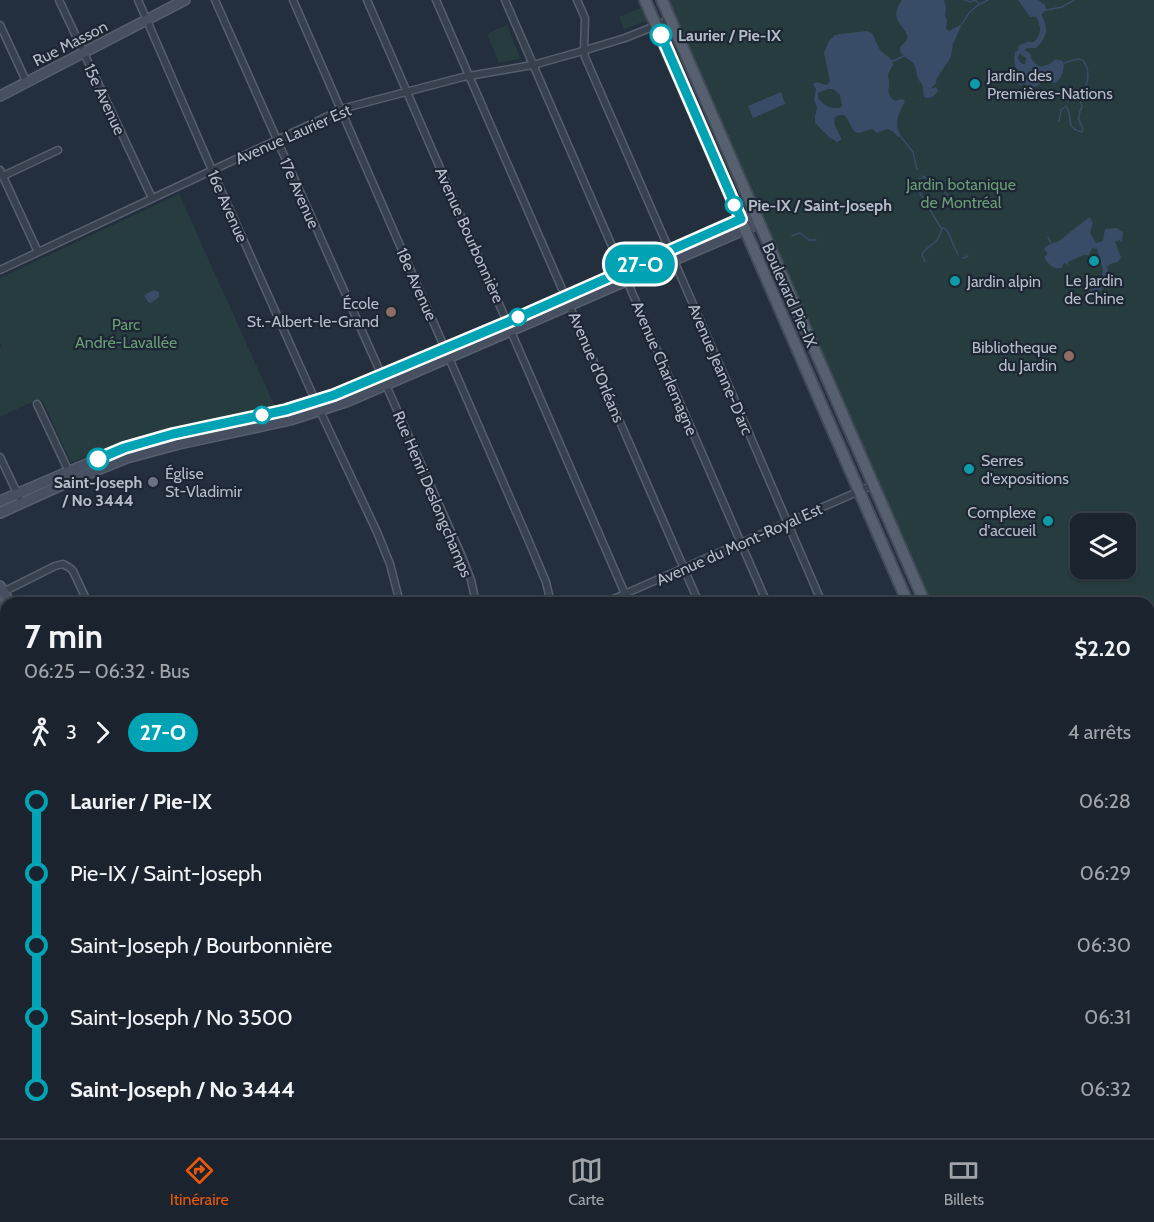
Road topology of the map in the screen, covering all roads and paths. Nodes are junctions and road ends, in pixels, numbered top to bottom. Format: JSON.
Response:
{"nodes":[{"id":1,"x":59,"y":0,"type":"edge"},
{"id":2,"x":138,"y":0,"type":"edge"},
{"id":3,"x":185,"y":0,"type":"edge"},
{"id":4,"x":215,"y":0,"type":"edge"},
{"id":5,"x":293,"y":0,"type":"edge"},
{"id":6,"x":367,"y":0,"type":"edge"},
{"id":7,"x":436,"y":0,"type":"edge"},
{"id":8,"x":505,"y":0,"type":"edge"},
{"id":9,"x":577,"y":0,"type":"edge"},
{"id":10,"x":645,"y":0,"type":"edge"},
{"id":11,"x":662,"y":0,"type":"edge"},
{"id":12,"x":147,"y":20,"type":"junction"},
{"id":13,"x":670,"y":20,"type":"junction"},
{"id":14,"x":0,"y":24,"type":"edge"},
{"id":15,"x":656,"y":26,"type":"junction"},
{"id":16,"x":584,"y":51,"type":"junction"},
{"id":17,"x":84,"y":53,"type":"junction"},
{"id":18,"x":533,"y":64,"type":"junction"},
{"id":19,"x":470,"y":75,"type":"junction"},
{"id":20,"x":27,"y":82,"type":"junction"},
{"id":21,"x":407,"y":93,"type":"junction"},
{"id":22,"x":0,"y":96,"type":"edge"},
{"id":23,"x":341,"y":110,"type":"junction"},
{"id":24,"x":277,"y":140,"type":"junction"},
{"id":25,"x":58,"y":150,"type":"dead end"},
{"id":26,"x":212,"y":170,"type":"junction"},
{"id":27,"x":1,"y":173,"type":"edge"},
{"id":28,"x":152,"y":198,"type":"junction"},
{"id":29,"x":757,"y":218,"type":"junction"},
{"id":30,"x":743,"y":224,"type":"junction"},
{"id":31,"x":670,"y":250,"type":"junction"},
{"id":32,"x":38,"y":252,"type":"junction"},
{"id":33,"x":674,"y":260,"type":"junction"},
{"id":34,"x":0,"y":270,"type":"edge"},
{"id":35,"x":624,"y":276,"type":"junction"},
{"id":36,"x":568,"y":300,"type":"junction"},
{"id":37,"x":510,"y":326,"type":"junction"},
{"id":38,"x":445,"y":348,"type":"junction"},
{"id":39,"x":449,"y":358,"type":"junction"},
{"id":40,"x":381,"y":376,"type":"junction"},
{"id":41,"x":386,"y":386,"type":"junction"},
{"id":42,"x":315,"y":401,"type":"junction"},
{"id":43,"x":37,"y":404,"type":"dead end"},
{"id":44,"x":320,"y":411,"type":"junction"},
{"id":45,"x":0,"y":457,"type":"edge"},
{"id":46,"x":68,"y":471,"type":"junction"},
{"id":47,"x":72,"y":480,"type":"junction"},
{"id":48,"x":873,"y":485,"type":"junction"},
{"id":49,"x":859,"y":491,"type":"junction"},
{"id":50,"x":17,"y":493,"type":"junction"},
{"id":51,"x":0,"y":501,"type":"edge"},
{"id":52,"x":21,"y":503,"type":"junction"},
{"id":53,"x":0,"y":513,"type":"edge"},
{"id":54,"x":788,"y":523,"type":"junction"},
{"id":55,"x":741,"y":543,"type":"junction"},
{"id":56,"x":684,"y":567,"type":"junction"},
{"id":57,"x":1,"y":590,"type":"edge"},
{"id":58,"x":625,"y":593,"type":"junction"},
{"id":59,"x":85,"y":597,"type":"edge"},
{"id":60,"x":398,"y":597,"type":"edge"},
{"id":61,"x":475,"y":597,"type":"edge"},
{"id":62,"x":550,"y":597,"type":"edge"},
{"id":63,"x":617,"y":597,"type":"edge"},
{"id":64,"x":627,"y":597,"type":"edge"},
{"id":65,"x":696,"y":597,"type":"edge"},
{"id":66,"x":764,"y":597,"type":"edge"},
{"id":67,"x":819,"y":597,"type":"edge"},
{"id":68,"x":905,"y":597,"type":"edge"},
{"id":69,"x":922,"y":597,"type":"edge"}],
"edges":[{"from":1,"to":17,"type":"street","name":"15e Avenue"},
{"from":2,"to":12,"type":"street","name":"16e Avenue"},
{"from":3,"to":12,"type":"main road","name":"Rue Masson"},
{"from":4,"to":24,"type":"street","name":"17e Avenue"},
{"from":5,"to":23,"type":"street","name":"18e Avenue"},
{"from":6,"to":21,"type":"street","name":"Avenue Bourbonnière"},
{"from":7,"to":19,"type":"street","name":"Avenue d'Orléans"},
{"from":8,"to":18,"type":"street","name":"Avenue Charlemagne"},
{"from":9,"to":16,"type":"street","name":"Avenue Jeanne-D'arc"},
{"from":10,"to":15,"type":"main road","name":"Boulevard Pie-IX"},
{"from":11,"to":13,"type":"main road","name":"Boulevard Pie-IX"},
{"from":12,"to":17,"type":"main road","name":"Rue Masson"},
{"from":12,"to":26,"type":"street","name":"16e Avenue"},
{"from":13,"to":15,"type":"street","name":"Avenue Laurier Est"},
{"from":13,"to":29,"type":"main road","name":"Boulevard Pie-IX"},
{"from":14,"to":20,"type":"street"},
{"from":15,"to":16,"type":"street","name":"Avenue Laurier Est"},
{"from":15,"to":30,"type":"main road","name":"Boulevard Pie-IX"},
{"from":16,"to":18,"type":"street","name":"Avenue Laurier Est"},
{"from":16,"to":31,"type":"street","name":"Avenue Jeanne-D'arc"},
{"from":17,"to":20,"type":"main road","name":"Rue Masson"},
{"from":17,"to":28,"type":"street","name":"15e Avenue"},
{"from":18,"to":19,"type":"street","name":"Avenue Laurier Est"},
{"from":18,"to":35,"type":"street","name":"Avenue Charlemagne"},
{"from":19,"to":21,"type":"street","name":"Avenue Laurier Est"},
{"from":19,"to":36,"type":"street","name":"Avenue d'Orléans"},
{"from":20,"to":22,"type":"main road","name":"Rue Masson"},
{"from":21,"to":23,"type":"street","name":"Avenue Laurier Est"},
{"from":21,"to":37,"type":"street","name":"Avenue Bourbonnière"},
{"from":23,"to":24,"type":"street","name":"Avenue Laurier Est"},
{"from":23,"to":38,"type":"street","name":"18e Avenue"},
{"from":24,"to":26,"type":"street","name":"Avenue Laurier Est"},
{"from":24,"to":40,"type":"street","name":"17e Avenue"},
{"from":25,"to":27,"type":"street"},
{"from":26,"to":28,"type":"street","name":"Avenue Laurier Est"},
{"from":26,"to":42,"type":"street","name":"16e Avenue"},
{"from":27,"to":32,"type":"street"},
{"from":28,"to":32,"type":"street","name":"Avenue Laurier Est"},
{"from":29,"to":30,"type":"main road"},
{"from":29,"to":48,"type":"main road","name":"Boulevard Pie-IX"},
{"from":30,"to":31,"type":"main road"},
{"from":30,"to":33,"type":"main road"},
{"from":30,"to":49,"type":"main road","name":"Boulevard Pie-IX"},
{"from":31,"to":33,"type":"street","name":"Avenue Jeanne-D'arc"},
{"from":31,"to":35,"type":"main road"},
{"from":32,"to":34,"type":"street","name":"Avenue Laurier Est"},
{"from":33,"to":35,"type":"main road"},
{"from":33,"to":54,"type":"street","name":"Avenue Jeanne-D'arc"},
{"from":35,"to":36,"type":"main road"},
{"from":35,"to":55,"type":"street","name":"Avenue Charlemagne"},
{"from":36,"to":37,"type":"main road"},
{"from":36,"to":56,"type":"street","name":"Avenue d'Orléans"},
{"from":37,"to":38,"type":"main road"},
{"from":37,"to":39,"type":"main road"},
{"from":37,"to":58,"type":"street","name":"Avenue Bourbonnière"},
{"from":38,"to":39,"type":"street","name":"18e Avenue"},
{"from":38,"to":40,"type":"main road"},
{"from":39,"to":41,"type":"main road"},
{"from":39,"to":62,"type":"street","name":"18e Avenue"},
{"from":40,"to":41,"type":"street","name":"17e Avenue"},
{"from":40,"to":42,"type":"main road"},
{"from":41,"to":44,"type":"main road"},
{"from":41,"to":61,"type":"street","name":"Rue Henri Deslongchamps"},
{"from":42,"to":44,"type":"street","name":"16e Avenue"},
{"from":42,"to":46,"type":"main road"},
{"from":43,"to":46,"type":"street"},
{"from":44,"to":47,"type":"main road"},
{"from":44,"to":60,"type":"street","name":"16e Avenue"},
{"from":45,"to":50,"type":"street"},
{"from":46,"to":47,"type":"street"},
{"from":46,"to":50,"type":"main road"},
{"from":47,"to":52,"type":"main road"},
{"from":48,"to":49,"type":"street","name":"Avenue du Mont-Royal Est"},
{"from":48,"to":69,"type":"main road","name":"Boulevard Pie-IX"},
{"from":49,"to":54,"type":"street","name":"Avenue du Mont-Royal Est"},
{"from":49,"to":68,"type":"main road","name":"Boulevard Pie-IX"},
{"from":50,"to":51,"type":"main road"},
{"from":50,"to":52,"type":"street"},
{"from":52,"to":53,"type":"main road"},
{"from":54,"to":55,"type":"street","name":"Avenue du Mont-Royal Est"},
{"from":54,"to":67,"type":"street","name":"Avenue Jeanne-D'arc"},
{"from":55,"to":56,"type":"street","name":"Avenue du Mont-Royal Est"},
{"from":55,"to":66,"type":"street","name":"Avenue Charlemagne"},
{"from":56,"to":58,"type":"street","name":"Avenue du Mont-Royal Est"},
{"from":56,"to":65,"type":"street","name":"Avenue d'Orléans"},
{"from":57,"to":59,"type":"street"},
{"from":58,"to":63,"type":"street","name":"Avenue du Mont-Royal Est"},
{"from":58,"to":64,"type":"street","name":"Avenue Bourbonnière"}]}
